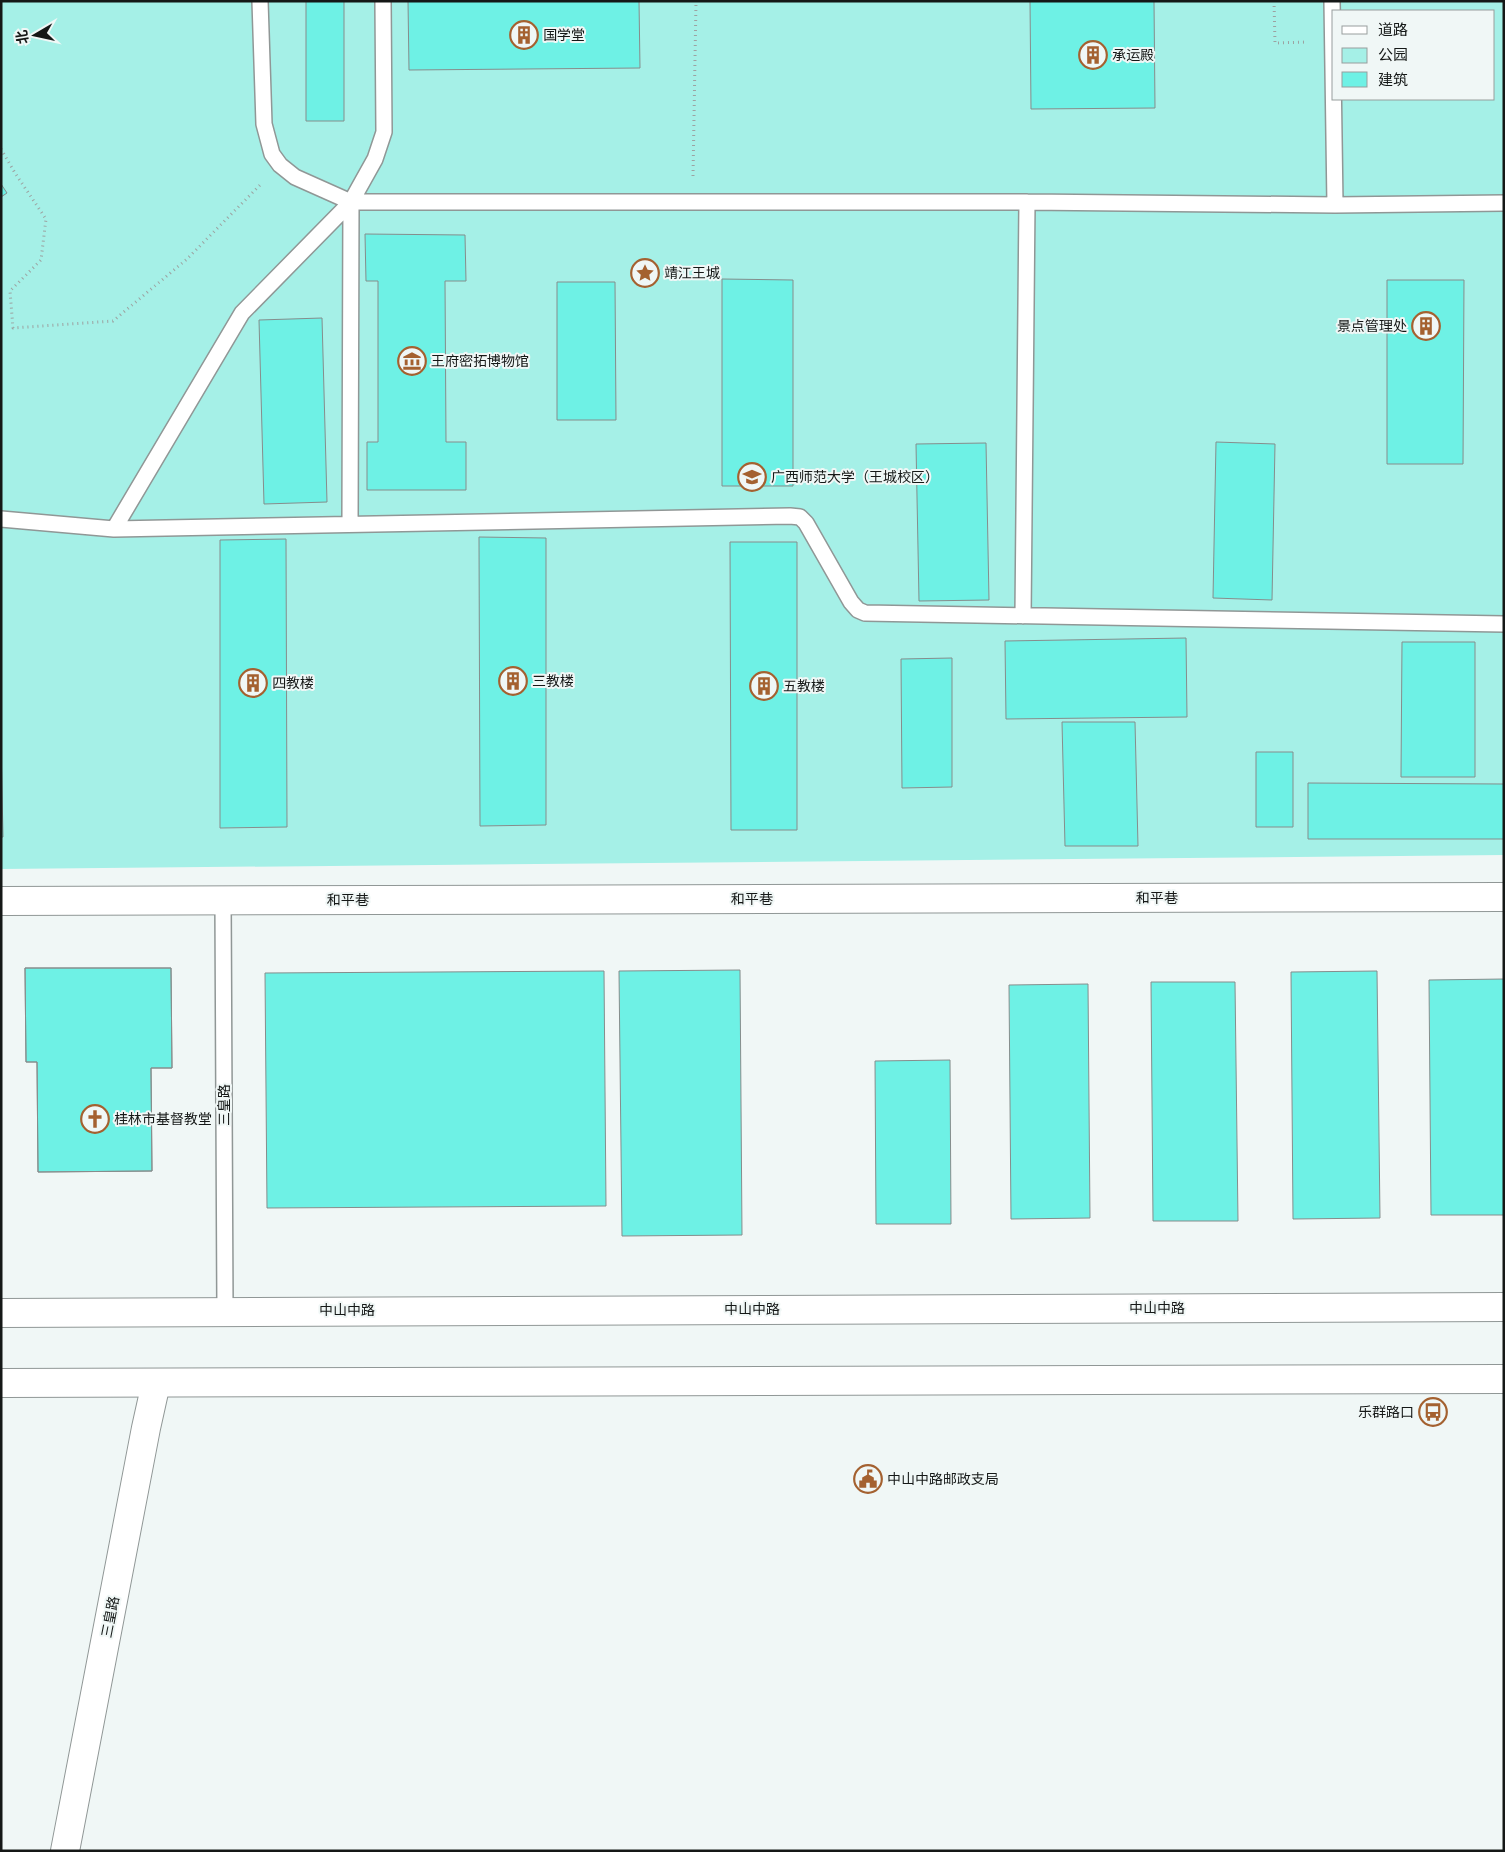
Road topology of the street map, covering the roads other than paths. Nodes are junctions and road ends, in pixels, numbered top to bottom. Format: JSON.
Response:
{"nodes":[{"id":1,"x":260,"y":1,"type":"edge"},
{"id":2,"x":383,"y":1,"type":"edge"},
{"id":3,"x":1332,"y":10,"type":"edge"},
{"id":4,"x":1332,"y":41,"type":"edge"},
{"id":5,"x":1333,"y":100,"type":"edge"},
{"id":6,"x":351,"y":202,"type":"junction"},
{"id":7,"x":1027,"y":202,"type":"junction"},
{"id":8,"x":1504,"y":203,"type":"edge"},
{"id":9,"x":1335,"y":205,"type":"junction"},
{"id":10,"x":1,"y":519,"type":"edge"},
{"id":11,"x":350,"y":524,"type":"junction"},
{"id":12,"x":114,"y":529,"type":"junction"},
{"id":13,"x":1024,"y":616,"type":"junction"},
{"id":14,"x":1504,"y":624,"type":"edge"},
{"id":15,"x":1504,"y":897,"type":"edge"},
{"id":16,"x":223,"y":900,"type":"junction"},
{"id":17,"x":1,"y":901,"type":"edge"},
{"id":18,"x":1504,"y":1307,"type":"edge"},
{"id":19,"x":225,"y":1311,"type":"junction"},
{"id":20,"x":1,"y":1313,"type":"edge"},
{"id":21,"x":1504,"y":1379,"type":"edge"},
{"id":22,"x":1,"y":1383,"type":"edge"},
{"id":23,"x":156,"y":1383,"type":"junction"},
{"id":24,"x":65,"y":1851,"type":"edge"}],
"edges":[{"from":1,"to":6,"type":"lane"},
{"from":2,"to":6,"type":"lane"},
{"from":3,"to":4,"type":"lane"},
{"from":5,"to":9,"type":"lane"},
{"from":6,"to":7,"type":"lane"},
{"from":6,"to":11,"type":"lane"},
{"from":6,"to":12,"type":"lane"},
{"from":7,"to":9,"type":"lane"},
{"from":7,"to":13,"type":"lane"},
{"from":8,"to":9,"type":"lane"},
{"from":10,"to":12,"type":"lane"},
{"from":11,"to":12,"type":"lane"},
{"from":11,"to":13,"type":"lane"},
{"from":13,"to":14,"type":"lane"},
{"from":15,"to":16,"type":"main road","name":"和平巷"},
{"from":16,"to":17,"type":"main road","name":"和平巷"},
{"from":16,"to":19,"type":"lane","name":"三皇路"},
{"from":18,"to":19,"type":"main road","name":"中山中路"},
{"from":19,"to":20,"type":"main road","name":"中山中路"},
{"from":21,"to":23,"type":"main road"},
{"from":22,"to":23,"type":"main road"},
{"from":23,"to":24,"type":"main road","name":"三皇路"}]}
